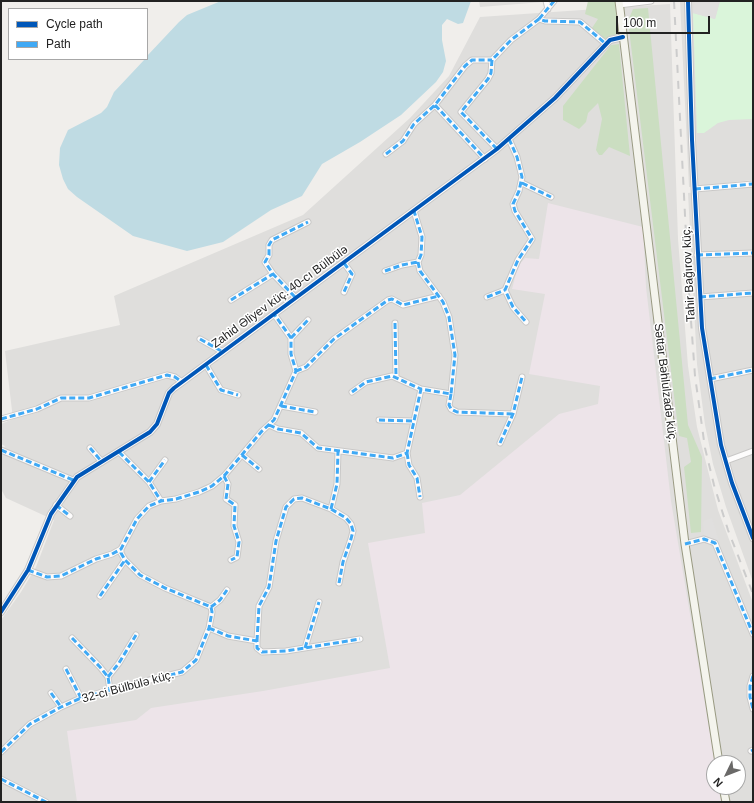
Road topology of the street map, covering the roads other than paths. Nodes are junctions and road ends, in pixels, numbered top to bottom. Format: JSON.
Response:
{"nodes":[{"id":1,"x":546,"y":1,"type":"edge"},
{"id":2,"x":554,"y":1,"type":"edge"},
{"id":3,"x":652,"y":1,"type":"edge"},
{"id":4,"x":688,"y":1,"type":"edge"},
{"id":5,"x":619,"y":3,"type":"edge"},
{"id":6,"x":548,"y":9,"type":"junction"},
{"id":7,"x":539,"y":19,"type":"junction"},
{"id":8,"x":623,"y":37,"type":"junction"},
{"id":9,"x":606,"y":44,"type":"junction"},
{"id":10,"x":492,"y":60,"type":"junction"},
{"id":11,"x":435,"y":105,"type":"junction"},
{"id":12,"x":510,"y":139,"type":"junction"},
{"id":13,"x":497,"y":149,"type":"junction"},
{"id":14,"x":386,"y":154,"type":"dead end"},
{"id":15,"x":485,"y":159,"type":"junction"},
{"id":16,"x":522,"y":183,"type":"junction"},
{"id":17,"x":753,"y":184,"type":"edge"},
{"id":18,"x":695,"y":189,"type":"junction"},
{"id":19,"x":551,"y":197,"type":"dead end"},
{"id":20,"x":414,"y":211,"type":"junction"},
{"id":21,"x":308,"y":222,"type":"dead end"},
{"id":22,"x":753,"y":253,"type":"edge"},
{"id":23,"x":697,"y":255,"type":"junction"},
{"id":24,"x":344,"y":262,"type":"junction"},
{"id":25,"x":418,"y":262,"type":"junction"},
{"id":26,"x":385,"y":271,"type":"dead end"},
{"id":27,"x":273,"y":274,"type":"junction"},
{"id":28,"x":505,"y":290,"type":"junction"},
{"id":29,"x":344,"y":292,"type":"dead end"},
{"id":30,"x":753,"y":293,"type":"edge"},
{"id":31,"x":439,"y":296,"type":"junction"},
{"id":32,"x":295,"y":297,"type":"junction"},
{"id":33,"x":487,"y":297,"type":"dead end"},
{"id":34,"x":700,"y":297,"type":"junction"},
{"id":35,"x":231,"y":300,"type":"dead end"},
{"id":36,"x":274,"y":314,"type":"junction"},
{"id":37,"x":308,"y":320,"type":"dead end"},
{"id":38,"x":526,"y":322,"type":"dead end"},
{"id":39,"x":396,"y":323,"type":"dead end"},
{"id":40,"x":291,"y":338,"type":"junction"},
{"id":41,"x":200,"y":339,"type":"dead end"},
{"id":42,"x":224,"y":352,"type":"junction"},
{"id":43,"x":206,"y":365,"type":"junction"},
{"id":44,"x":753,"y":370,"type":"edge"},
{"id":45,"x":296,"y":371,"type":"junction"},
{"id":46,"x":396,"y":377,"type":"junction"},
{"id":47,"x":522,"y":377,"type":"dead end"},
{"id":48,"x":710,"y":380,"type":"junction"},
{"id":49,"x":182,"y":382,"type":"junction"},
{"id":50,"x":421,"y":389,"type":"junction"},
{"id":51,"x":352,"y":392,"type":"dead end"},
{"id":52,"x":451,"y":394,"type":"junction"},
{"id":53,"x":238,"y":395,"type":"dead end"},
{"id":54,"x":281,"y":406,"type":"junction"},
{"id":55,"x":314,"y":412,"type":"dead end"},
{"id":56,"x":513,"y":414,"type":"junction"},
{"id":57,"x":1,"y":419,"type":"edge"},
{"id":58,"x":379,"y":420,"type":"dead end"},
{"id":59,"x":413,"y":420,"type":"junction"},
{"id":60,"x":269,"y":425,"type":"junction"},
{"id":61,"x":500,"y":443,"type":"dead end"},
{"id":62,"x":90,"y":448,"type":"dead end"},
{"id":63,"x":1,"y":450,"type":"edge"},
{"id":64,"x":753,"y":450,"type":"edge"},
{"id":65,"x":338,"y":451,"type":"junction"},
{"id":66,"x":119,"y":452,"type":"junction"},
{"id":67,"x":407,"y":453,"type":"junction"},
{"id":68,"x":242,"y":455,"type":"junction"},
{"id":69,"x":165,"y":460,"type":"dead end"},
{"id":70,"x":726,"y":461,"type":"junction"},
{"id":71,"x":102,"y":462,"type":"junction"},
{"id":72,"x":259,"y":469,"type":"dead end"},
{"id":73,"x":224,"y":476,"type":"junction"},
{"id":74,"x":73,"y":480,"type":"junction"},
{"id":75,"x":149,"y":482,"type":"junction"},
{"id":76,"x":420,"y":498,"type":"dead end"},
{"id":77,"x":161,"y":501,"type":"junction"},
{"id":78,"x":56,"y":505,"type":"junction"},
{"id":79,"x":331,"y":509,"type":"junction"},
{"id":80,"x":70,"y":516,"type":"dead end"},
{"id":81,"x":751,"y":528,"type":"edge"},
{"id":82,"x":753,"y":538,"type":"edge"},
{"id":83,"x":685,"y":544,"type":"junction"},
{"id":84,"x":121,"y":549,"type":"junction"},
{"id":85,"x":125,"y":560,"type":"junction"},
{"id":86,"x":231,"y":560,"type":"dead end"},
{"id":87,"x":28,"y":570,"type":"junction"},
{"id":88,"x":339,"y":582,"type":"dead end"},
{"id":89,"x":226,"y":590,"type":"dead end"},
{"id":90,"x":100,"y":596,"type":"dead end"},
{"id":91,"x":319,"y":602,"type":"dead end"},
{"id":92,"x":211,"y":607,"type":"junction"},
{"id":93,"x":1,"y":612,"type":"edge"},
{"id":94,"x":209,"y":628,"type":"junction"},
{"id":95,"x":753,"y":634,"type":"edge"},
{"id":96,"x":136,"y":635,"type":"dead end"},
{"id":97,"x":72,"y":638,"type":"dead end"},
{"id":98,"x":360,"y":639,"type":"dead end"},
{"id":99,"x":257,"y":641,"type":"junction"},
{"id":100,"x":305,"y":648,"type":"junction"},
{"id":101,"x":66,"y":670,"type":"dead end"},
{"id":102,"x":753,"y":676,"type":"edge"},
{"id":103,"x":108,"y":677,"type":"junction"},
{"id":104,"x":110,"y":690,"type":"junction"},
{"id":105,"x":51,"y":693,"type":"dead end"},
{"id":106,"x":81,"y":698,"type":"junction"},
{"id":107,"x":61,"y":707,"type":"junction"},
{"id":108,"x":753,"y":709,"type":"edge"},
{"id":109,"x":1,"y":752,"type":"edge"},
{"id":110,"x":718,"y":755,"type":"edge"},
{"id":111,"x":1,"y":779,"type":"edge"},
{"id":112,"x":46,"y":802,"type":"edge"}],
"edges":[{"from":1,"to":6,"type":"street"},
{"from":2,"to":6,"type":"street"},
{"from":3,"to":5,"type":"street"},
{"from":4,"to":18,"type":"street","name":"Tahir Bağırov küç."},
{"from":5,"to":8,"type":"main road","name":"Səttar Bəhlulzadə küç."},
{"from":6,"to":7,"type":"street"},
{"from":7,"to":9,"type":"street"},
{"from":7,"to":10,"type":"street"},
{"from":8,"to":9,"type":"street","name":"Zahid Əliyev küç. 40-cı Bülbülə"},
{"from":8,"to":83,"type":"main road","name":"Səttar Bəhlulzadə küç."},
{"from":9,"to":12,"type":"street","name":"Zahid Əliyev küç. 40-cı Bülbülə"},
{"from":10,"to":11,"type":"street"},
{"from":10,"to":13,"type":"street"},
{"from":11,"to":14,"type":"street"},
{"from":11,"to":15,"type":"street"},
{"from":12,"to":13,"type":"street","name":"Zahid Əliyev küç. 40-cı Bülbülə"},
{"from":12,"to":16,"type":"street"},
{"from":13,"to":15,"type":"street","name":"Zahid Əliyev küç. 40-cı Bülbülə"},
{"from":15,"to":20,"type":"street","name":"Zahid Əliyev küç. 40-cı Bülbülə"},
{"from":16,"to":19,"type":"street"},
{"from":16,"to":28,"type":"street"},
{"from":17,"to":18,"type":"street"},
{"from":18,"to":23,"type":"street","name":"Tahir Bağırov küç."},
{"from":20,"to":24,"type":"street","name":"Zahid Əliyev küç. 40-cı Bülbülə"},
{"from":20,"to":25,"type":"street"},
{"from":21,"to":27,"type":"street"},
{"from":22,"to":23,"type":"street"},
{"from":23,"to":34,"type":"street","name":"Tahir Bağırov küç."},
{"from":24,"to":29,"type":"street"},
{"from":24,"to":32,"type":"street","name":"Zahid Əliyev küç. 40-cı Bülbülə"},
{"from":25,"to":26,"type":"street"},
{"from":25,"to":31,"type":"street"},
{"from":27,"to":32,"type":"street"},
{"from":27,"to":35,"type":"street"},
{"from":28,"to":33,"type":"street"},
{"from":28,"to":38,"type":"street"},
{"from":30,"to":34,"type":"street"},
{"from":31,"to":45,"type":"street"},
{"from":31,"to":52,"type":"street"},
{"from":32,"to":36,"type":"street","name":"Zahid Əliyev küç. 40-cı Bülbülə"},
{"from":34,"to":48,"type":"street","name":"Tahir Bağırov küç."},
{"from":36,"to":40,"type":"street"},
{"from":36,"to":42,"type":"street","name":"Zahid Əliyev küç. 40-cı Bülbülə"},
{"from":37,"to":40,"type":"street"},
{"from":39,"to":46,"type":"street"},
{"from":40,"to":45,"type":"street"},
{"from":41,"to":42,"type":"street"},
{"from":42,"to":43,"type":"street","name":"Zahid Əliyev küç. 40-cı Bülbülə"},
{"from":43,"to":49,"type":"street","name":"Zahid Əliyev küç. 40-cı Bülbülə"},
{"from":43,"to":53,"type":"street"},
{"from":44,"to":48,"type":"street"},
{"from":45,"to":54,"type":"street"},
{"from":46,"to":50,"type":"street"},
{"from":46,"to":51,"type":"street"},
{"from":47,"to":56,"type":"street"},
{"from":48,"to":70,"type":"street","name":"Tahir Bağırov küç."},
{"from":49,"to":57,"type":"street"},
{"from":49,"to":66,"type":"street","name":"Zahid Əliyev küç. 40-cı Bülbülə"},
{"from":50,"to":52,"type":"street"},
{"from":50,"to":59,"type":"street"},
{"from":52,"to":56,"type":"street"},
{"from":54,"to":55,"type":"street"},
{"from":54,"to":60,"type":"street"},
{"from":56,"to":61,"type":"street"},
{"from":58,"to":59,"type":"street"},
{"from":59,"to":67,"type":"street"},
{"from":60,"to":65,"type":"street"},
{"from":60,"to":68,"type":"street"},
{"from":62,"to":71,"type":"street"},
{"from":63,"to":74,"type":"street"},
{"from":64,"to":70,"type":"street"},
{"from":65,"to":67,"type":"street"},
{"from":65,"to":79,"type":"street"},
{"from":66,"to":71,"type":"street","name":"Zahid Əliyev küç. 40-cı Bülbülə"},
{"from":66,"to":75,"type":"street"},
{"from":67,"to":76,"type":"street"},
{"from":68,"to":72,"type":"street"},
{"from":68,"to":73,"type":"street"},
{"from":69,"to":75,"type":"street"},
{"from":70,"to":81,"type":"street","name":"Tahir Bağırov küç."},
{"from":71,"to":74,"type":"street","name":"Zahid Əliyev küç. 40-cı Bülbülə"},
{"from":73,"to":77,"type":"street"},
{"from":73,"to":86,"type":"street"},
{"from":74,"to":78,"type":"street","name":"Zahid Əliyev küç. 40-cı Bülbülə"},
{"from":75,"to":77,"type":"street"},
{"from":77,"to":84,"type":"street"},
{"from":78,"to":80,"type":"street"},
{"from":78,"to":87,"type":"street","name":"Zahid Əliyev küç. 40-cı Bülbülə"},
{"from":79,"to":88,"type":"street"},
{"from":79,"to":99,"type":"street"},
{"from":81,"to":82,"type":"street","name":"Tahir Bağırov küç."},
{"from":83,"to":95,"type":"street"},
{"from":83,"to":110,"type":"main road","name":"Səttar Bəhlulzadə küç."},
{"from":84,"to":85,"type":"street"},
{"from":84,"to":87,"type":"street"},
{"from":85,"to":90,"type":"street"},
{"from":85,"to":92,"type":"street"},
{"from":87,"to":93,"type":"street","name":"Zahid Əliyev küç. 40-cı Bülbülə"},
{"from":89,"to":92,"type":"street"},
{"from":91,"to":100,"type":"street"},
{"from":92,"to":94,"type":"street","name":"32-ci Bülbülə küç."},
{"from":94,"to":99,"type":"street"},
{"from":94,"to":104,"type":"street","name":"32-ci Bülbülə küç."},
{"from":96,"to":103,"type":"street"},
{"from":97,"to":103,"type":"street"},
{"from":98,"to":100,"type":"street"},
{"from":99,"to":100,"type":"street"},
{"from":101,"to":106,"type":"street"},
{"from":102,"to":108,"type":"street"},
{"from":103,"to":104,"type":"street"},
{"from":104,"to":106,"type":"street","name":"32-ci Bülbülə küç."},
{"from":105,"to":107,"type":"street"},
{"from":106,"to":107,"type":"street","name":"32-ci Bülbülə küç."},
{"from":107,"to":109,"type":"street","name":"32-ci Bülbülə küç."},
{"from":111,"to":112,"type":"street"}]}
